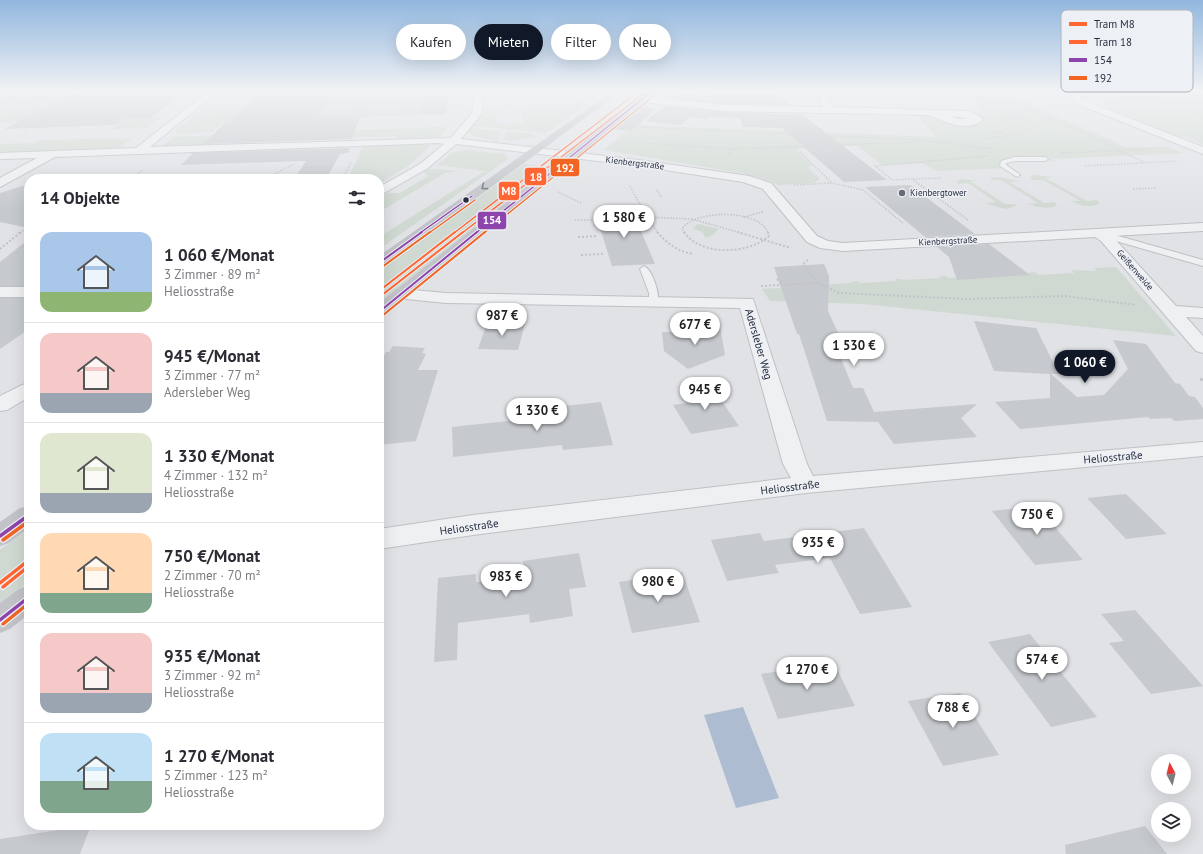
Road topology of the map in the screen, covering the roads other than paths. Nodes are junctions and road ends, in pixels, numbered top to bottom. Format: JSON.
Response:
{"nodes":[{"id":1,"x":164,"y":131,"type":"edge"},
{"id":2,"x":462,"y":131,"type":"edge"},
{"id":3,"x":562,"y":131,"type":"edge"},
{"id":4,"x":603,"y":131,"type":"edge"},
{"id":5,"x":1152,"y":131,"type":"edge"},
{"id":6,"x":454,"y":141,"type":"junction"},
{"id":7,"x":140,"y":150,"type":"junction"},
{"id":8,"x":534,"y":151,"type":"junction"},
{"id":9,"x":1203,"y":151,"type":"edge"},
{"id":10,"x":53,"y":154,"type":"junction"},
{"id":11,"x":573,"y":155,"type":"junction"},
{"id":12,"x":0,"y":156,"type":"edge"},
{"id":13,"x":1045,"y":159,"type":"dead end"},
{"id":14,"x":1017,"y":175,"type":"dead end"},
{"id":15,"x":0,"y":183,"type":"edge"},
{"id":16,"x":384,"y":189,"type":"edge"},
{"id":17,"x":1203,"y":227,"type":"edge"},
{"id":18,"x":1097,"y":232,"type":"junction"},
{"id":19,"x":384,"y":259,"type":"edge"},
{"id":20,"x":1203,"y":263,"type":"edge"},
{"id":21,"x":644,"y":269,"type":"dead end"},
{"id":22,"x":0,"y":292,"type":"edge"},
{"id":23,"x":24,"y":292,"type":"edge"},
{"id":24,"x":402,"y":294,"type":"junction"},
{"id":25,"x":654,"y":301,"type":"junction"},
{"id":26,"x":384,"y":308,"type":"edge"},
{"id":27,"x":1170,"y":311,"type":"junction"},
{"id":28,"x":1203,"y":313,"type":"edge"},
{"id":29,"x":1203,"y":347,"type":"edge"},
{"id":30,"x":24,"y":392,"type":"edge"},
{"id":31,"x":0,"y":405,"type":"edge"},
{"id":32,"x":1203,"y":449,"type":"edge"},
{"id":33,"x":806,"y":485,"type":"junction"},
{"id":34,"x":24,"y":519,"type":"edge"},
{"id":35,"x":0,"y":536,"type":"edge"},
{"id":36,"x":384,"y":538,"type":"edge"},
{"id":37,"x":24,"y":601,"type":"edge"},
{"id":38,"x":0,"y":620,"type":"edge"}],
"edges":[{"from":1,"to":7,"type":"street"},
{"from":2,"to":6,"type":"street"},
{"from":3,"to":8,"type":"main road"},
{"from":4,"to":11,"type":"main road"},
{"from":5,"to":9,"type":"street"},
{"from":6,"to":7,"type":"street","name":"Kienbergstraße"},
{"from":6,"to":8,"type":"street","name":"Kienbergstraße"},
{"from":6,"to":16,"type":"street"},
{"from":7,"to":10,"type":"street","name":"Kienbergstraße"},
{"from":8,"to":11,"type":"street","name":"Kienbergstraße"},
{"from":8,"to":19,"type":"main road","one_way":true},
{"from":10,"to":12,"type":"street","name":"Kienbergstraße"},
{"from":10,"to":15,"type":"street"},
{"from":11,"to":18,"type":"street","name":"Kienbergstraße"},
{"from":11,"to":24,"type":"main road"},
{"from":13,"to":14,"type":"lane"},
{"from":17,"to":18,"type":"street","name":"Kienbergstraße"},
{"from":18,"to":20,"type":"lane"},
{"from":18,"to":27,"type":"street","name":"Geißenweide"},
{"from":21,"to":25,"type":"lane"},
{"from":22,"to":23,"type":"street"},
{"from":24,"to":25,"type":"street","name":"Adersleber Weg"},
{"from":24,"to":26,"type":"main road"},
{"from":25,"to":33,"type":"street","name":"Adersleber Weg"},
{"from":27,"to":28,"type":"street"},
{"from":27,"to":29,"type":"street","name":"Geißenweide"},
{"from":30,"to":31,"type":"street"},
{"from":32,"to":33,"type":"street","name":"Heliosstraße"},
{"from":33,"to":36,"type":"street","name":"Heliosstraße"},
{"from":34,"to":35,"type":"main road"},
{"from":37,"to":38,"type":"main road"}]}
